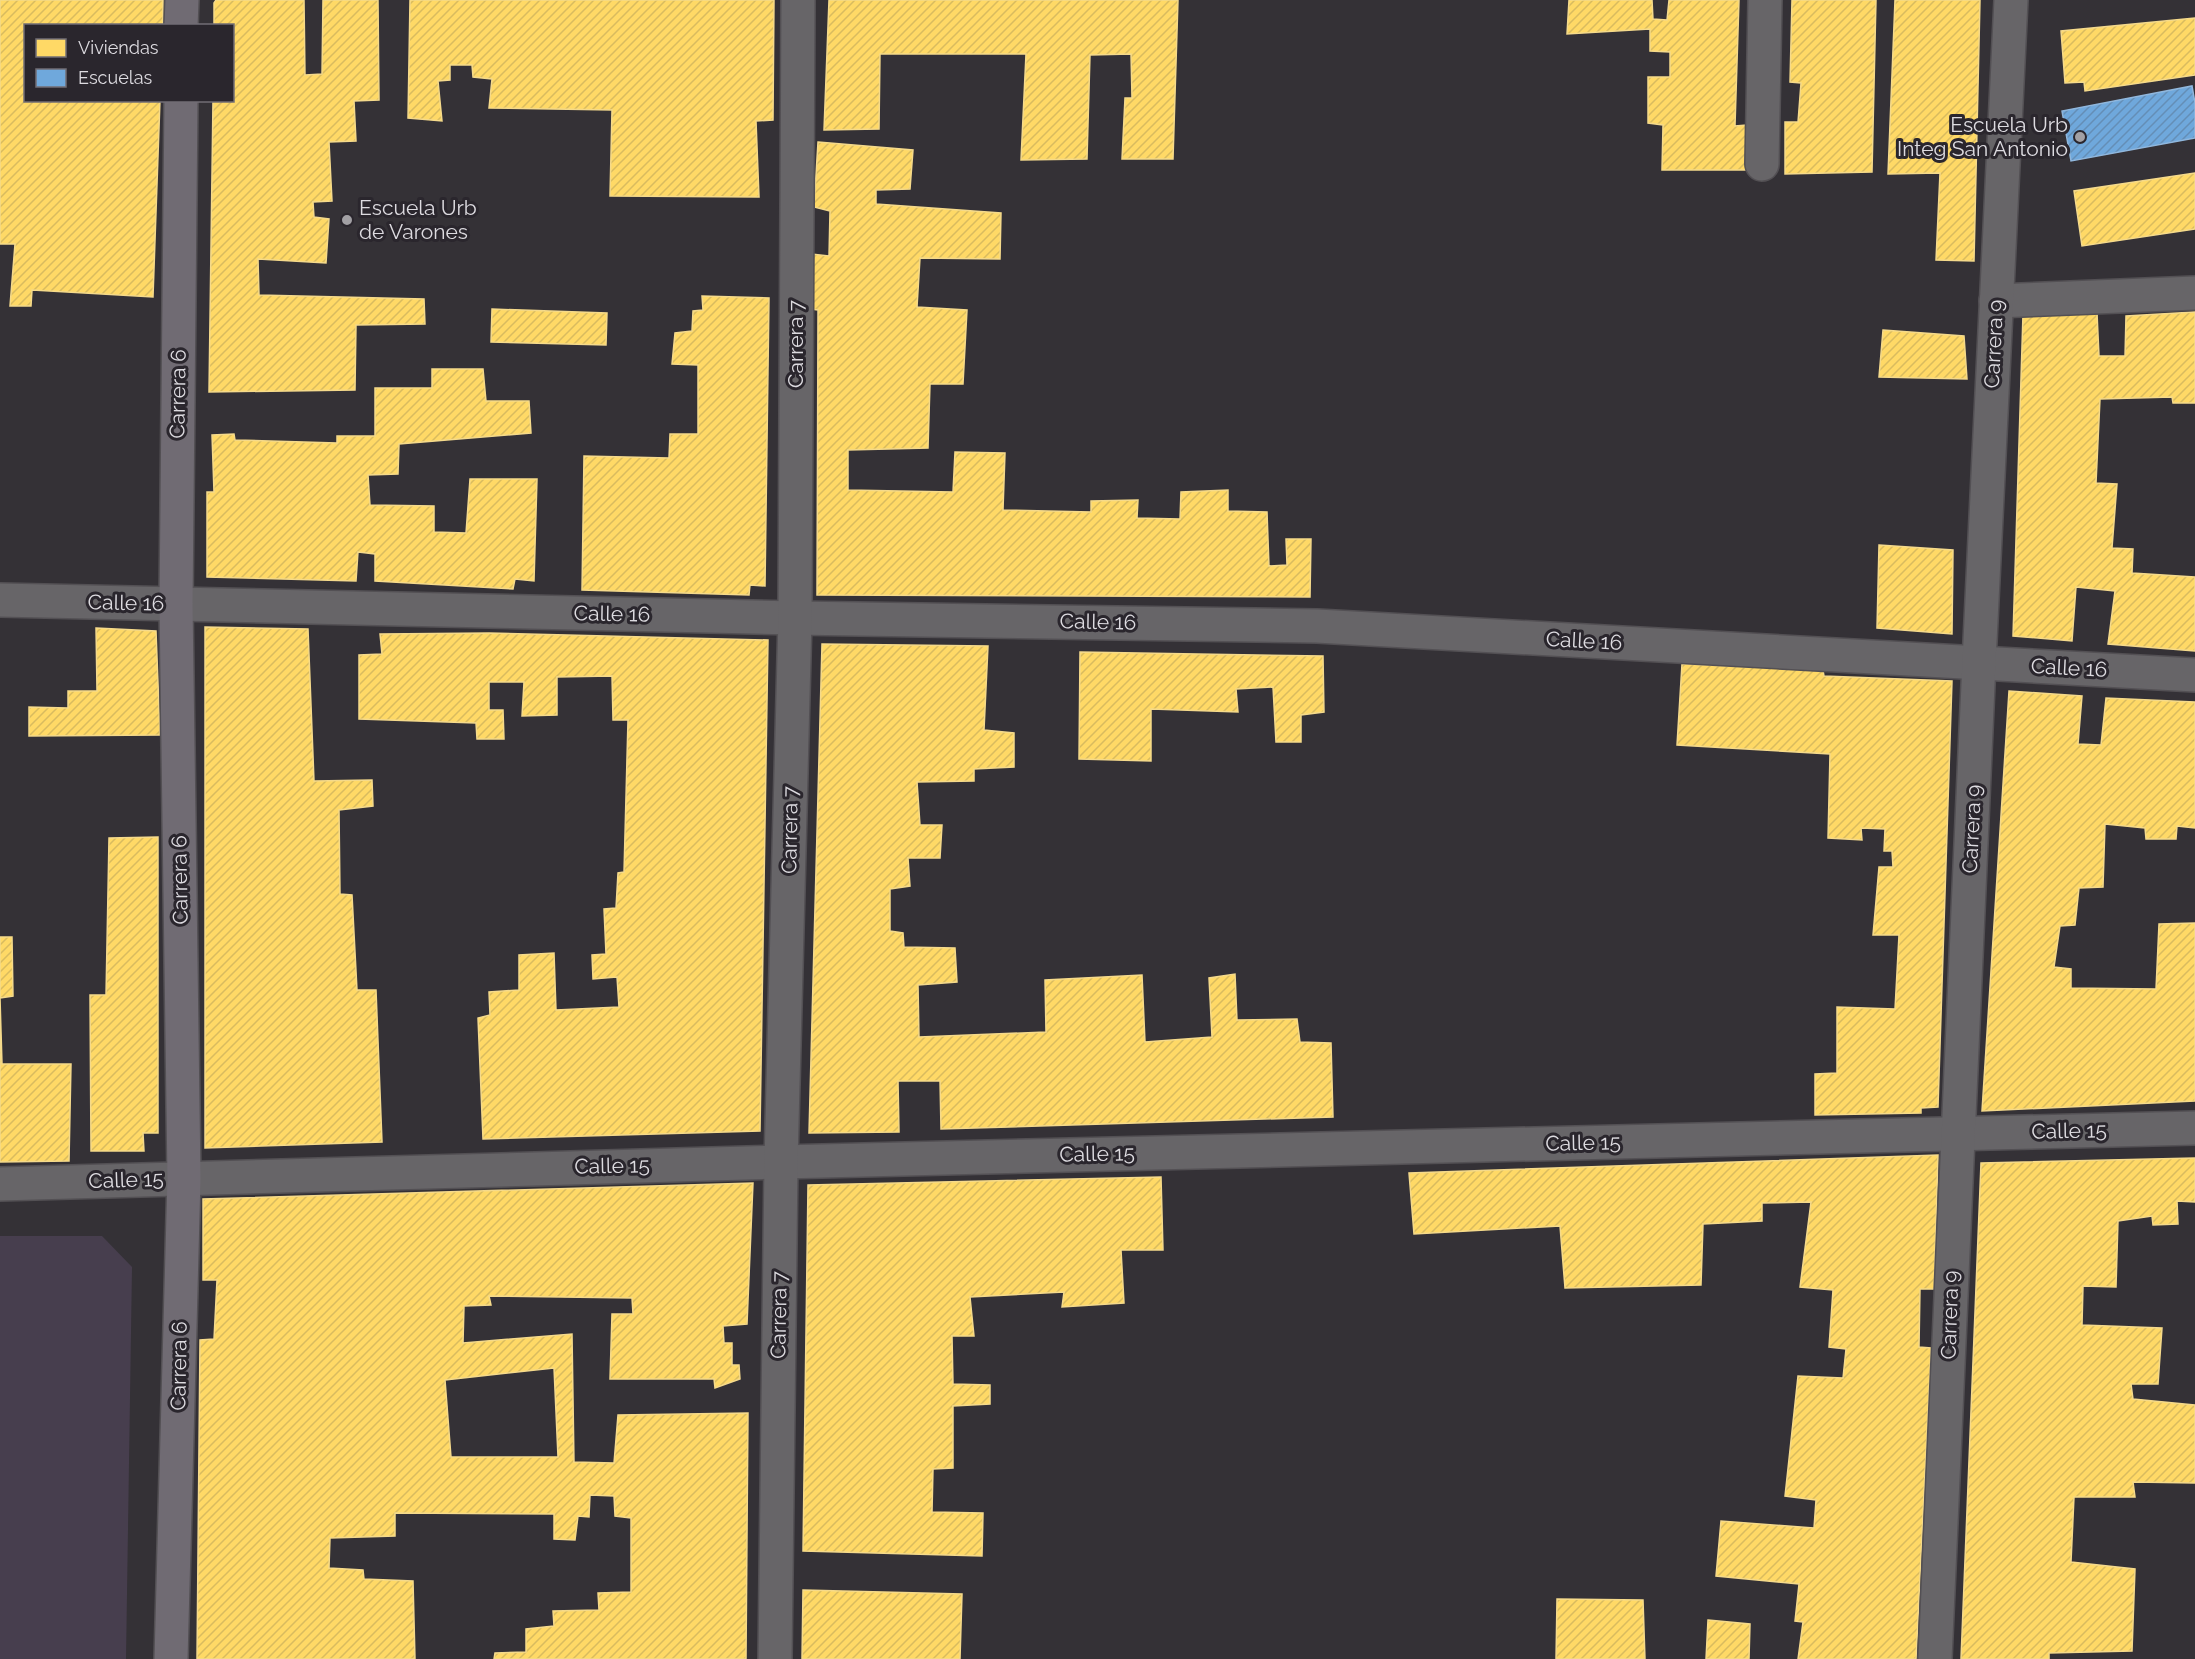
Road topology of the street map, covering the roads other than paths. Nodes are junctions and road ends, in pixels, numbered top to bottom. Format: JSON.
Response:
{"nodes":[{"id":1,"x":182,"y":0,"type":"edge"},
{"id":2,"x":798,"y":0,"type":"edge"},
{"id":3,"x":1765,"y":0,"type":"edge"},
{"id":4,"x":2011,"y":0,"type":"edge"},
{"id":5,"x":181,"y":24,"type":"edge"},
{"id":6,"x":181,"y":102,"type":"edge"},
{"id":7,"x":1762,"y":164,"type":"dead end"},
{"id":8,"x":2195,"y":293,"type":"edge"},
{"id":9,"x":1996,"y":301,"type":"junction"},
{"id":10,"x":0,"y":600,"type":"edge"},
{"id":11,"x":176,"y":604,"type":"junction"},
{"id":12,"x":795,"y":618,"type":"junction"},
{"id":13,"x":1979,"y":662,"type":"junction"},
{"id":14,"x":2195,"y":675,"type":"edge"},
{"id":15,"x":2195,"y":1128,"type":"edge"},
{"id":16,"x":1958,"y":1134,"type":"junction"},
{"id":17,"x":781,"y":1162,"type":"junction"},
{"id":18,"x":184,"y":1178,"type":"junction"},
{"id":19,"x":0,"y":1184,"type":"edge"},
{"id":20,"x":171,"y":1659,"type":"edge"},
{"id":21,"x":775,"y":1659,"type":"edge"},
{"id":22,"x":1935,"y":1659,"type":"edge"}],
"edges":[{"from":1,"to":5,"type":"main road"},
{"from":2,"to":12,"type":"street","name":"Carrera 7"},
{"from":3,"to":7,"type":"street"},
{"from":4,"to":9,"type":"street","name":"Carrera 9"},
{"from":6,"to":11,"type":"main road","name":"Carrera 6"},
{"from":8,"to":9,"type":"street"},
{"from":9,"to":13,"type":"street","name":"Carrera 9"},
{"from":10,"to":11,"type":"street","name":"Calle 16"},
{"from":11,"to":12,"type":"street","name":"Calle 16"},
{"from":11,"to":18,"type":"main road","name":"Carrera 6"},
{"from":12,"to":13,"type":"street","name":"Calle 16"},
{"from":12,"to":17,"type":"street","name":"Carrera 7"},
{"from":13,"to":14,"type":"street","name":"Calle 16"},
{"from":13,"to":16,"type":"street","name":"Carrera 9"},
{"from":15,"to":16,"type":"street","name":"Calle 15"},
{"from":16,"to":17,"type":"street","name":"Calle 15"},
{"from":16,"to":22,"type":"street","name":"Carrera 9"},
{"from":17,"to":18,"type":"street","name":"Calle 15"},
{"from":17,"to":21,"type":"street","name":"Carrera 7"},
{"from":18,"to":19,"type":"street","name":"Calle 15"},
{"from":18,"to":20,"type":"main road","name":"Carrera 6"}]}
